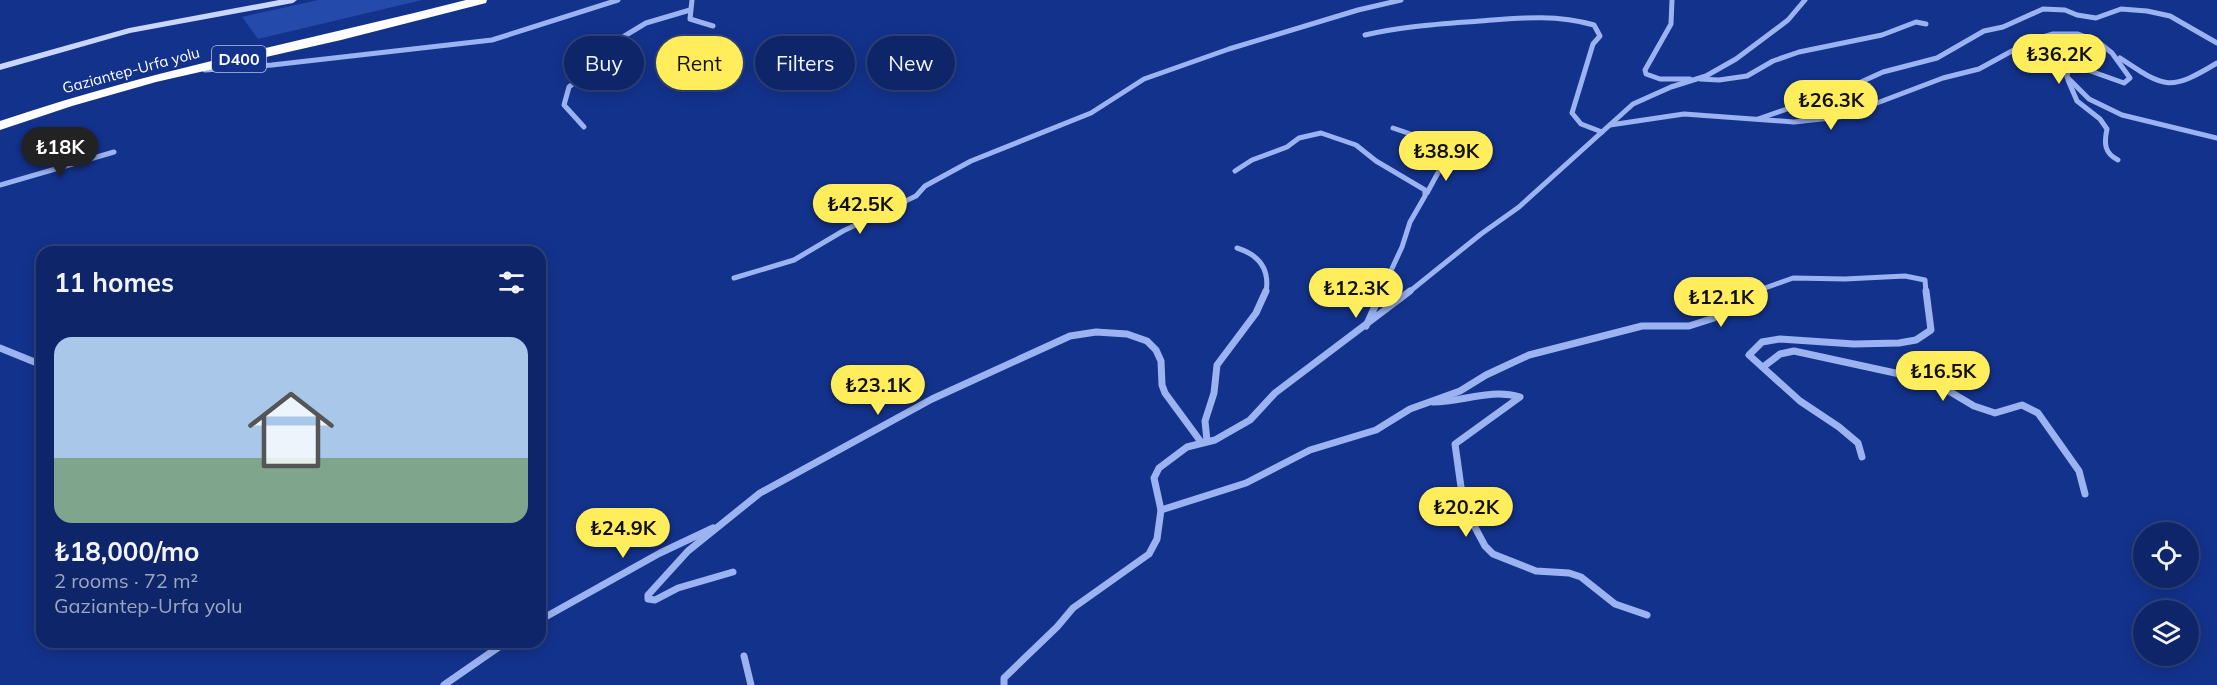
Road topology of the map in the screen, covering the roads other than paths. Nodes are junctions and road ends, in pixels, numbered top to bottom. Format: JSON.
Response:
{"nodes":[{"id":1,"x":293,"y":0,"type":"edge"},
{"id":2,"x":461,"y":0,"type":"edge"},
{"id":3,"x":481,"y":0,"type":"edge"},
{"id":4,"x":618,"y":0,"type":"edge"},
{"id":5,"x":692,"y":0,"type":"edge"},
{"id":6,"x":1401,"y":0,"type":"edge"},
{"id":7,"x":1671,"y":0,"type":"edge"},
{"id":8,"x":1805,"y":0,"type":"edge"},
{"id":9,"x":690,"y":10,"type":"junction"},
{"id":10,"x":1926,"y":24,"type":"dead end"},
{"id":11,"x":713,"y":26,"type":"dead end"},
{"id":12,"x":1365,"y":35,"type":"dead end"},
{"id":13,"x":2217,"y":43,"type":"edge"},
{"id":14,"x":2117,"y":56,"type":"junction"},
{"id":15,"x":2217,"y":63,"type":"edge"},
{"id":16,"x":0,"y":67,"type":"edge"},
{"id":17,"x":189,"y":71,"type":"junction"},
{"id":18,"x":2067,"y":77,"type":"junction"},
{"id":19,"x":1696,"y":79,"type":"junction"},
{"id":20,"x":0,"y":119,"type":"edge"},
{"id":21,"x":1755,"y":120,"type":"junction"},
{"id":22,"x":1609,"y":125,"type":"junction"},
{"id":23,"x":0,"y":126,"type":"edge"},
{"id":24,"x":584,"y":127,"type":"dead end"},
{"id":25,"x":1393,"y":128,"type":"dead end"},
{"id":26,"x":1602,"y":132,"type":"junction"},
{"id":27,"x":2217,"y":138,"type":"edge"},
{"id":28,"x":114,"y":152,"type":"dead end"},
{"id":29,"x":2118,"y":160,"type":"dead end"},
{"id":30,"x":1235,"y":171,"type":"dead end"},
{"id":31,"x":0,"y":185,"type":"edge"},
{"id":32,"x":1427,"y":193,"type":"junction"},
{"id":33,"x":1237,"y":248,"type":"dead end"},
{"id":34,"x":734,"y":279,"type":"dead end"},
{"id":35,"x":1365,"y":327,"type":"junction"},
{"id":36,"x":0,"y":348,"type":"edge"},
{"id":37,"x":36,"y":363,"type":"edge"},
{"id":38,"x":1763,"y":368,"type":"junction"},
{"id":39,"x":1430,"y":402,"type":"junction"},
{"id":40,"x":1204,"y":442,"type":"junction"},
{"id":41,"x":1862,"y":457,"type":"dead end"},
{"id":42,"x":2085,"y":494,"type":"dead end"},
{"id":43,"x":1161,"y":510,"type":"junction"},
{"id":44,"x":719,"y":526,"type":"junction"},
{"id":45,"x":733,"y":572,"type":"dead end"},
{"id":46,"x":1647,"y":615,"type":"dead end"},
{"id":47,"x":546,"y":617,"type":"edge"},
{"id":48,"x":497,"y":648,"type":"edge"},
{"id":49,"x":744,"y":656,"type":"dead end"},
{"id":50,"x":444,"y":685,"type":"edge"},
{"id":51,"x":751,"y":685,"type":"edge"},
{"id":52,"x":1004,"y":685,"type":"edge"}],
"edges":[{"from":1,"to":16,"type":"street"},
{"from":2,"to":20,"type":"highway","name":"Gaziantep-Urfa yolu","number":"D400"},
{"from":3,"to":17,"type":"highway","name":"Gaziantep-Urfa yolu","number":"D400"},
{"from":4,"to":17,"type":"street"},
{"from":5,"to":9,"type":"street"},
{"from":6,"to":34,"type":"street"},
{"from":7,"to":19,"type":"street"},
{"from":8,"to":19,"type":"street"},
{"from":9,"to":11,"type":"street"},
{"from":9,"to":24,"type":"street"},
{"from":10,"to":19,"type":"street"},
{"from":12,"to":26,"type":"street"},
{"from":13,"to":21,"type":"street"},
{"from":14,"to":15,"type":"street"},
{"from":14,"to":18,"type":"street"},
{"from":14,"to":21,"type":"street"},
{"from":17,"to":23,"type":"highway","name":"Gaziantep-Urfa yolu","number":"D400"},
{"from":18,"to":27,"type":"street"},
{"from":18,"to":29,"type":"street"},
{"from":19,"to":22,"type":"street"},
{"from":21,"to":22,"type":"street"},
{"from":22,"to":26,"type":"street"},
{"from":25,"to":32,"type":"street"},
{"from":26,"to":35,"type":"street"},
{"from":28,"to":31,"type":"street"},
{"from":30,"to":32,"type":"street"},
{"from":32,"to":35,"type":"street"},
{"from":33,"to":40,"type":"street"},
{"from":35,"to":40,"type":"street"},
{"from":36,"to":37,"type":"street"},
{"from":38,"to":39,"type":"street"},
{"from":38,"to":41,"type":"street"},
{"from":38,"to":42,"type":"street"},
{"from":39,"to":43,"type":"street"},
{"from":39,"to":46,"type":"street"},
{"from":40,"to":43,"type":"street"},
{"from":40,"to":44,"type":"street"},
{"from":43,"to":52,"type":"street"},
{"from":44,"to":45,"type":"street"},
{"from":44,"to":47,"type":"street"},
{"from":48,"to":50,"type":"street"},
{"from":49,"to":51,"type":"street"}]}
